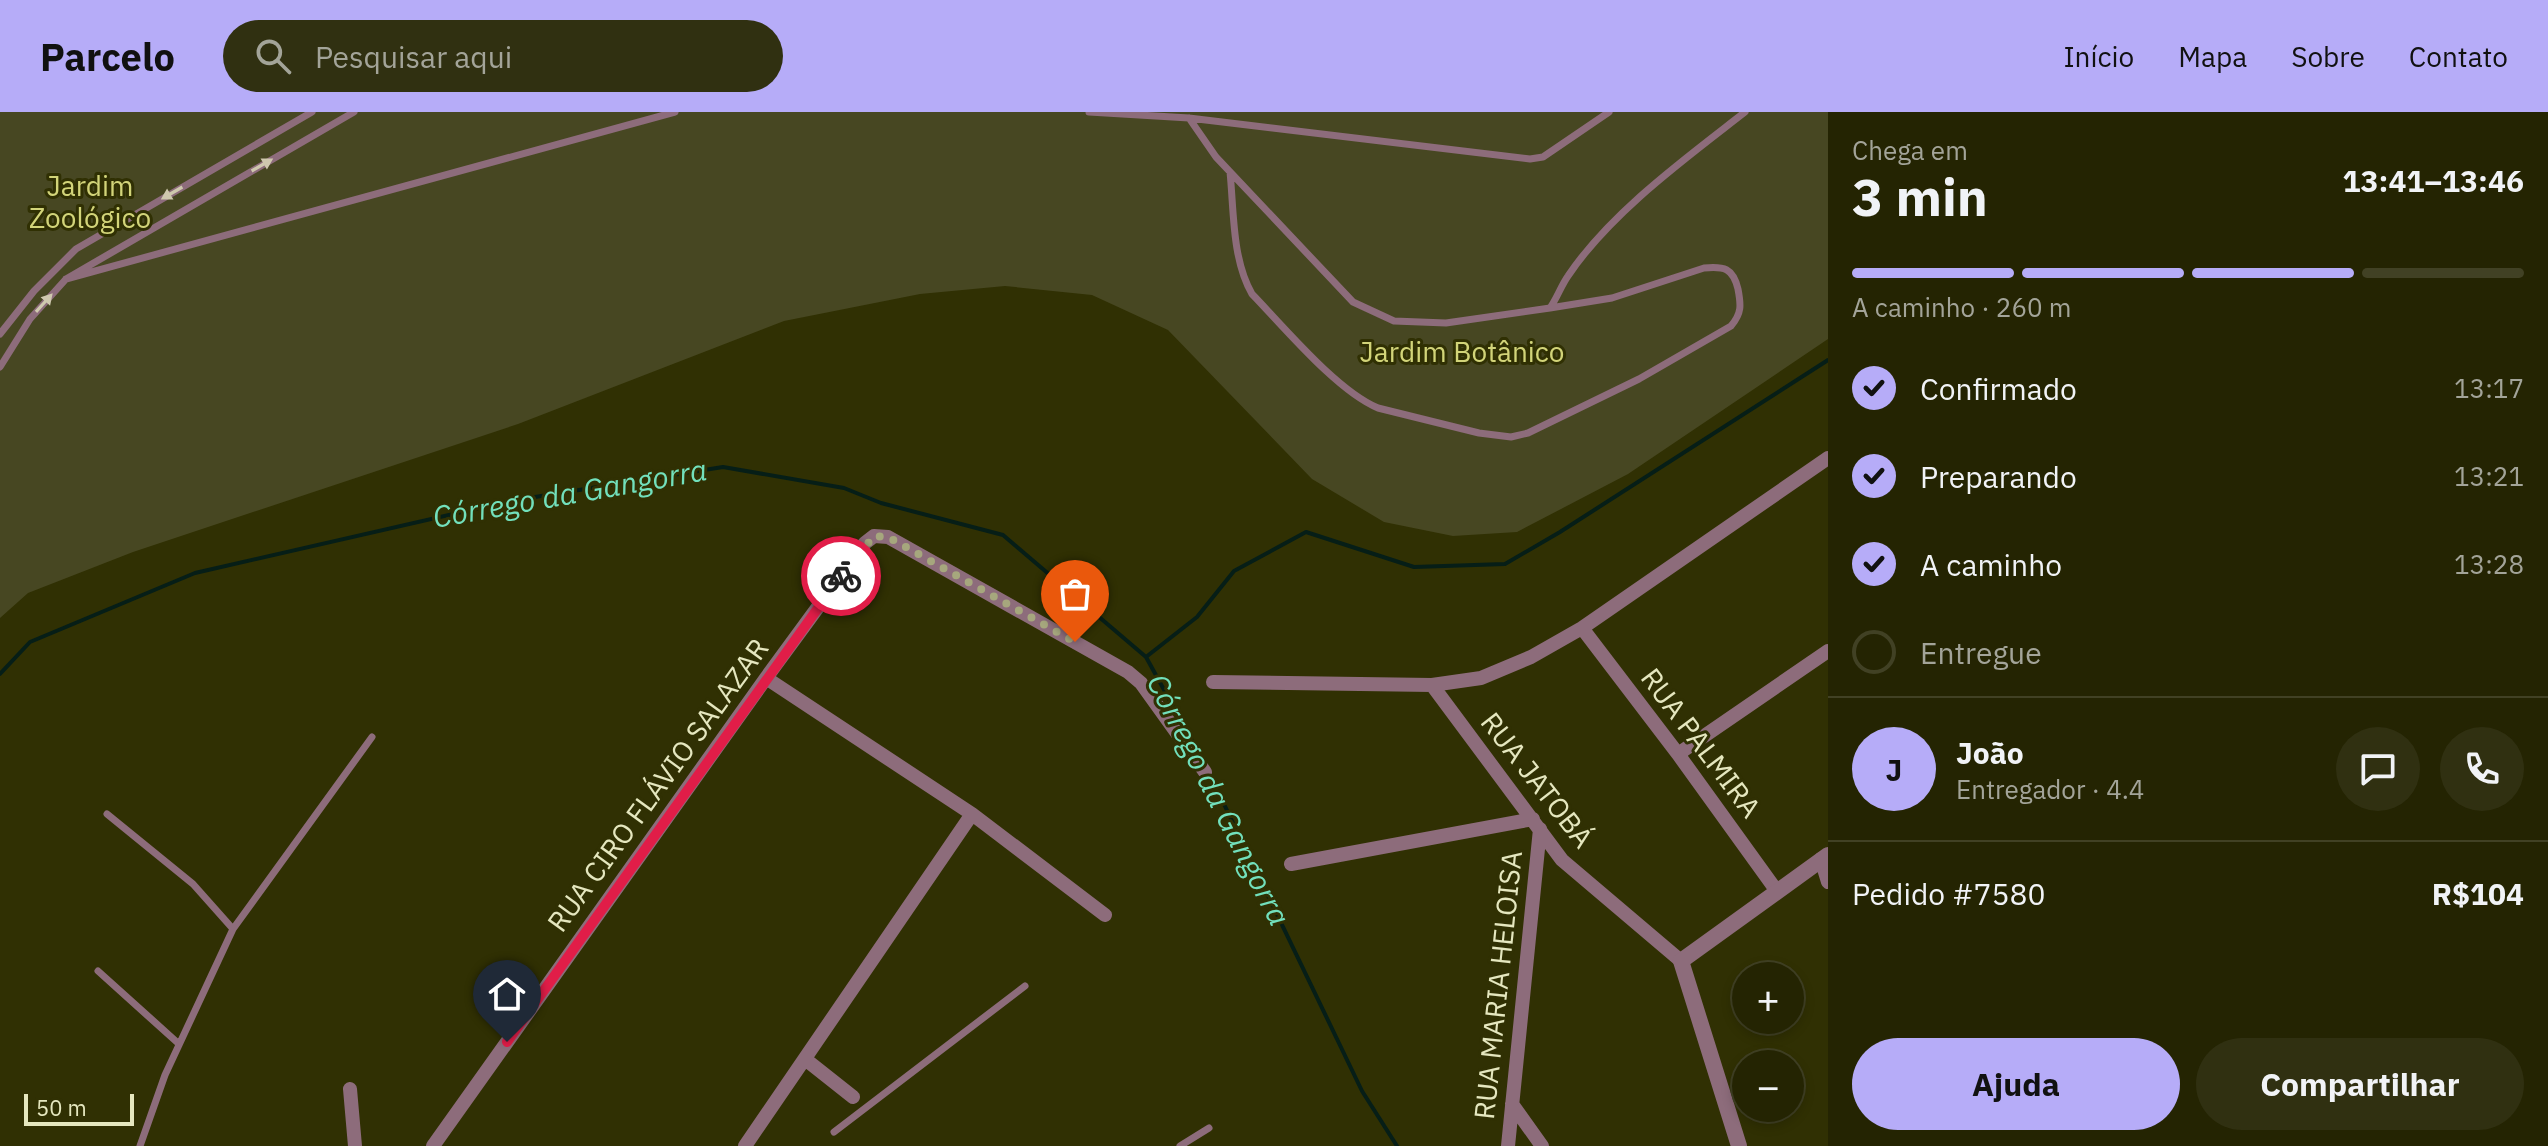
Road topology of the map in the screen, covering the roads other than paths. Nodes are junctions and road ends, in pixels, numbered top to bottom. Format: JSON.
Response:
{"nodes":[{"id":1,"x":312,"y":112,"type":"edge"},
{"id":2,"x":354,"y":112,"type":"edge"},
{"id":3,"x":675,"y":112,"type":"edge"},
{"id":4,"x":1089,"y":112,"type":"edge"},
{"id":5,"x":1609,"y":112,"type":"edge"},
{"id":6,"x":1745,"y":112,"type":"edge"},
{"id":7,"x":1189,"y":118,"type":"junction"},
{"id":8,"x":1230,"y":172,"type":"junction"},
{"id":9,"x":66,"y":279,"type":"junction"},
{"id":10,"x":1550,"y":308,"type":"junction"},
{"id":11,"x":0,"y":334,"type":"edge"},
{"id":12,"x":0,"y":367,"type":"edge"},
{"id":13,"x":1828,"y":458,"type":"edge"},
{"id":14,"x":1582,"y":628,"type":"junction"},
{"id":15,"x":1828,"y":651,"type":"edge"},
{"id":16,"x":766,"y":678,"type":"junction"},
{"id":17,"x":1213,"y":682,"type":"dead end"},
{"id":18,"x":1432,"y":685,"type":"junction"},
{"id":19,"x":372,"y":737,"type":"dead end"},
{"id":20,"x":1678,"y":754,"type":"junction"},
{"id":21,"x":1205,"y":772,"type":"dead end"},
{"id":22,"x":107,"y":814,"type":"dead end"},
{"id":23,"x":972,"y":814,"type":"junction"},
{"id":24,"x":1537,"y":824,"type":"junction"},
{"id":25,"x":1825,"y":857,"type":"edge"},
{"id":26,"x":1291,"y":864,"type":"dead end"},
{"id":27,"x":1828,"y":882,"type":"edge"},
{"id":28,"x":1776,"y":890,"type":"junction"},
{"id":29,"x":1105,"y":915,"type":"dead end"},
{"id":30,"x":233,"y":929,"type":"junction"},
{"id":31,"x":1681,"y":961,"type":"junction"},
{"id":32,"x":98,"y":971,"type":"dead end"},
{"id":33,"x":1025,"y":986,"type":"dead end"},
{"id":34,"x":179,"y":1044,"type":"junction"},
{"id":35,"x":805,"y":1059,"type":"junction"},
{"id":36,"x":350,"y":1089,"type":"dead end"},
{"id":37,"x":853,"y":1097,"type":"joint"},
{"id":38,"x":1512,"y":1104,"type":"junction"},
{"id":39,"x":865,"y":1108,"type":"junction"},
{"id":40,"x":1209,"y":1128,"type":"dead end"},
{"id":41,"x":834,"y":1132,"type":"dead end"},
{"id":42,"x":140,"y":1146,"type":"edge"},
{"id":43,"x":355,"y":1146,"type":"edge"},
{"id":44,"x":433,"y":1146,"type":"edge"},
{"id":45,"x":745,"y":1146,"type":"edge"},
{"id":46,"x":1180,"y":1146,"type":"edge"},
{"id":47,"x":1508,"y":1146,"type":"edge"},
{"id":48,"x":1542,"y":1146,"type":"edge"},
{"id":49,"x":1739,"y":1146,"type":"edge"}],
"edges":[{"from":1,"to":11,"type":"lane","one_way":true},
{"from":9,"to":2,"type":"lane","one_way":true},
{"from":3,"to":9,"type":"lane"},
{"from":4,"to":7,"type":"lane"},
{"from":5,"to":7,"type":"lane"},
{"from":6,"to":10,"type":"lane"},
{"from":7,"to":8,"type":"lane"},
{"from":8,"to":10,"type":"lane"},
{"from":8,"to":10,"type":"lane"},
{"from":12,"to":9,"type":"lane","one_way":true},
{"from":13,"to":14,"type":"street"},
{"from":14,"to":18,"type":"street"},
{"from":14,"to":20,"type":"street","name":"RUA PALMIRA"},
{"from":15,"to":20,"type":"street"},
{"from":16,"to":21,"type":"street","name":"RUA CIRO FLÁVIO SALAZAR"},
{"from":16,"to":23,"type":"street"},
{"from":16,"to":44,"type":"street","name":"RUA CIRO FLÁVIO SALAZAR"},
{"from":17,"to":18,"type":"street"},
{"from":18,"to":24,"type":"street","name":"RUA JATOBÁ"},
{"from":19,"to":30,"type":"lane"},
{"from":20,"to":28,"type":"street","name":"RUA PALMIRA"},
{"from":22,"to":30,"type":"lane"},
{"from":23,"to":29,"type":"street"},
{"from":23,"to":35,"type":"street"},
{"from":24,"to":26,"type":"street"},
{"from":24,"to":31,"type":"street","name":"RUA JATOBÁ"},
{"from":24,"to":38,"type":"street","name":"RUA MARIA HELOISA"},
{"from":25,"to":27,"type":"street"},
{"from":25,"to":28,"type":"street"},
{"from":28,"to":31,"type":"street"},
{"from":30,"to":34,"type":"lane"},
{"from":31,"to":49,"type":"street"},
{"from":32,"to":34,"type":"lane"},
{"from":33,"to":39,"type":"lane"},
{"from":34,"to":42,"type":"lane"},
{"from":35,"to":37,"type":"street"},
{"from":35,"to":45,"type":"street"},
{"from":36,"to":43,"type":"street"},
{"from":37,"to":39,"type":"lane"},
{"from":38,"to":47,"type":"street","name":"RUA MARIA HELOISA"},
{"from":38,"to":48,"type":"street"},
{"from":39,"to":41,"type":"lane"},
{"from":40,"to":46,"type":"lane"}]}
